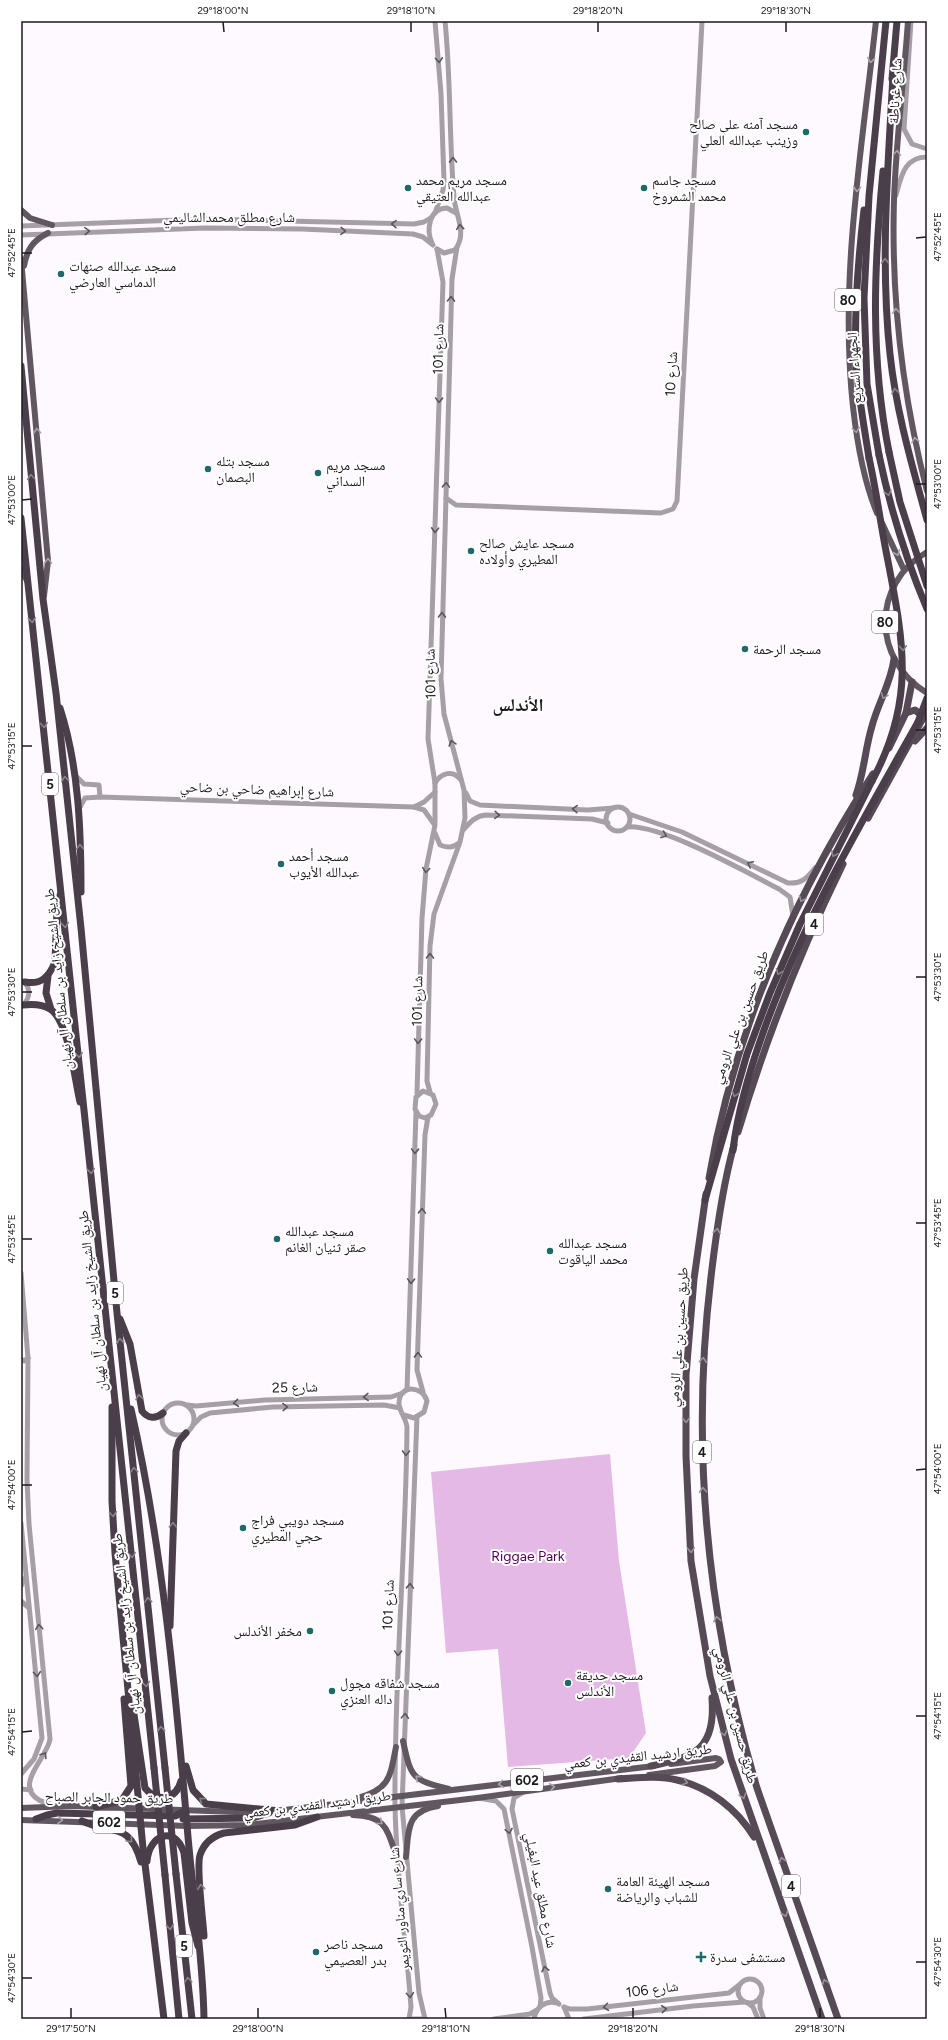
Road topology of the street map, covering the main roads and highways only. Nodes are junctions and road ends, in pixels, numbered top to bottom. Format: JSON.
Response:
{"nodes":[{"id":1,"x":876,"y":21,"type":"edge"},
{"id":2,"x":886,"y":21,"type":"edge"},
{"id":3,"x":897,"y":21,"type":"edge"},
{"id":4,"x":910,"y":21,"type":"edge"},
{"id":5,"x":893,"y":75,"type":"junction"},
{"id":6,"x":870,"y":184,"type":"junction"},
{"id":7,"x":21,"y":210,"type":"edge"},
{"id":8,"x":52,"y":224,"type":"road end"},
{"id":9,"x":48,"y":233,"type":"road end"},
{"id":10,"x":21,"y":259,"type":"edge"},
{"id":11,"x":22,"y":274,"type":"edge"},
{"id":12,"x":21,"y":366,"type":"edge"},
{"id":13,"x":919,"y":460,"type":"junction"},
{"id":14,"x":927,"y":476,"type":"edge"},
{"id":15,"x":927,"y":491,"type":"edge"},
{"id":16,"x":21,"y":518,"type":"edge"},
{"id":17,"x":927,"y":520,"type":"edge"},
{"id":18,"x":927,"y":552,"type":"edge"},
{"id":19,"x":21,"y":568,"type":"edge"},
{"id":20,"x":904,"y":570,"type":"junction"},
{"id":21,"x":27,"y":582,"type":"junction"},
{"id":22,"x":927,"y":586,"type":"edge"},
{"id":23,"x":43,"y":599,"type":"junction"},
{"id":24,"x":927,"y":610,"type":"edge"},
{"id":25,"x":894,"y":659,"type":"junction"},
{"id":26,"x":912,"y":682,"type":"junction"},
{"id":27,"x":56,"y":693,"type":"junction"},
{"id":28,"x":927,"y":693,"type":"edge"},
{"id":29,"x":927,"y":698,"type":"edge"},
{"id":30,"x":927,"y":711,"type":"edge"},
{"id":31,"x":906,"y":713,"type":"junction"},
{"id":32,"x":920,"y":722,"type":"junction"},
{"id":33,"x":927,"y":728,"type":"edge"},
{"id":34,"x":908,"y":748,"type":"junction"},
{"id":35,"x":850,"y":810,"type":"junction"},
{"id":36,"x":62,"y":886,"type":"junction"},
{"id":37,"x":81,"y":928,"type":"junction"},
{"id":38,"x":48,"y":976,"type":"junction"},
{"id":39,"x":23,"y":981,"type":"edge"},
{"id":40,"x":22,"y":1005,"type":"edge"},
{"id":41,"x":51,"y":1009,"type":"junction"},
{"id":42,"x":87,"y":1133,"type":"junction"},
{"id":43,"x":733,"y":1150,"type":"junction"},
{"id":44,"x":705,"y":1200,"type":"junction"},
{"id":45,"x":117,"y":1313,"type":"junction"},
{"id":46,"x":124,"y":1376,"type":"junction"},
{"id":47,"x":113,"y":1377,"type":"junction"},
{"id":48,"x":163,"y":1413,"type":"road end"},
{"id":49,"x":186,"y":1433,"type":"road end"},
{"id":50,"x":169,"y":1648,"type":"junction"},
{"id":51,"x":710,"y":1676,"type":"junction"},
{"id":52,"x":126,"y":1681,"type":"junction"},
{"id":53,"x":176,"y":1714,"type":"junction"},
{"id":54,"x":403,"y":1741,"type":"road end"},
{"id":55,"x":396,"y":1747,"type":"road end"},
{"id":56,"x":651,"y":1766,"type":"junction"},
{"id":57,"x":182,"y":1776,"type":"junction"},
{"id":58,"x":618,"y":1779,"type":"junction"},
{"id":59,"x":454,"y":1790,"type":"junction"},
{"id":60,"x":455,"y":1800,"type":"junction"},
{"id":61,"x":331,"y":1804,"type":"junction"},
{"id":62,"x":96,"y":1807,"type":"junction"},
{"id":63,"x":21,"y":1808,"type":"edge"},
{"id":64,"x":281,"y":1810,"type":"junction"},
{"id":65,"x":195,"y":1812,"type":"joint"},
{"id":66,"x":269,"y":1813,"type":"junction"},
{"id":67,"x":329,"y":1815,"type":"junction"},
{"id":68,"x":141,"y":1816,"type":"junction"},
{"id":69,"x":318,"y":1817,"type":"junction"},
{"id":70,"x":186,"y":1818,"type":"junction"},
{"id":71,"x":21,"y":1820,"type":"edge"},
{"id":72,"x":36,"y":1820,"type":"junction"},
{"id":73,"x":82,"y":1821,"type":"junction"},
{"id":74,"x":196,"y":1826,"type":"joint"},
{"id":75,"x":763,"y":1851,"type":"junction"},
{"id":76,"x":406,"y":1857,"type":"road end"},
{"id":77,"x":397,"y":1858,"type":"road end"},
{"id":78,"x":146,"y":1874,"type":"junction"},
{"id":79,"x":147,"y":1884,"type":"junction"},
{"id":80,"x":201,"y":1954,"type":"junction"},
{"id":81,"x":164,"y":2019,"type":"edge"},
{"id":82,"x":179,"y":2019,"type":"edge"},
{"id":83,"x":192,"y":2019,"type":"edge"},
{"id":84,"x":204,"y":2019,"type":"edge"},
{"id":85,"x":822,"y":2019,"type":"edge"},
{"id":86,"x":838,"y":2019,"type":"edge"}],
"edges":[{"from":1,"to":20,"type":"main road","name":"الجهراء السريع","number":"80","one_way":true},
{"from":2,"to":6,"type":"highway","name":"الجهراء السريع","number":"80"},
{"from":3,"to":5,"type":"highway","name":"الجهراء السريع","number":"80"},
{"from":13,"to":4,"type":"main road","one_way":true},
{"from":17,"to":5,"type":"highway","one_way":true},
{"from":5,"to":22,"type":"highway","name":"الجهراء السريع","number":"80","bridge":true},
{"from":6,"to":24,"type":"highway","name":"الجهراء السريع","number":"80","one_way":true,"bridge":true},
{"from":6,"to":44,"type":"highway","one_way":true,"bridge":true},
{"from":7,"to":8,"type":"main road"},
{"from":9,"to":11,"type":"main road"},
{"from":10,"to":11,"type":"main road","name":"طريق الشيخ زايد بن سلطان آل نهيان"},
{"from":23,"to":11,"type":"main road","name":"طريق الشيخ زايد بن سلطان آل نهيان","one_way":true},
{"from":23,"to":12,"type":"highway","name":"طريق الشيخ زايد بن سلطان آل نهيان","number":"5","one_way":true},
{"from":13,"to":14,"type":"main road"},
{"from":13,"to":15,"type":"main road"},
{"from":16,"to":21,"type":"highway","name":"طريق الشيخ زايد بن سلطان آل نهيان","number":"5"},
{"from":18,"to":20,"type":"main road","number":"80"},
{"from":19,"to":21,"type":"main road","name":"طريق الشيخ زايد بن سلطان آل نهيان"},
{"from":20,"to":25,"type":"main road","number":"80"},
{"from":21,"to":36,"type":"highway","name":"طريق الشيخ زايد بن سلطان آل نهيان","number":"5","one_way":true},
{"from":23,"to":27,"type":"highway","name":"طريق الشيخ زايد بن سلطان آل نهيان","number":"5"},
{"from":25,"to":26,"type":"main road","number":"80"},
{"from":25,"to":35,"type":"highway","one_way":true},
{"from":26,"to":28,"type":"main road","number":"80"},
{"from":26,"to":31,"type":"highway","name":"طريق حسين بن علي الرومي","number":"4"},
{"from":37,"to":27,"type":"highway","name":"طريق الشيخ زايد بن سلطان آل نهيان","number":"5","one_way":true},
{"from":37,"to":27,"type":"highway","one_way":true},
{"from":29,"to":32,"type":"highway","bridge":true},
{"from":30,"to":32,"type":"highway","name":"طريق حسين بن علي الرومي","number":"4"},
{"from":31,"to":32,"type":"highway"},
{"from":31,"to":35,"type":"highway","name":"طريق حسين بن علي الرومي","number":"4"},
{"from":32,"to":34,"type":"highway","name":"طريق حسين بن علي الرومي","number":"4"},
{"from":32,"to":43,"type":"highway"},
{"from":33,"to":34,"type":"highway"},
{"from":34,"to":43,"type":"highway","name":"طريق حسين بن علي الرومي","number":"4"},
{"from":35,"to":44,"type":"highway","name":"طريق حسين بن علي الرومي","number":"4","one_way":true},
{"from":36,"to":38,"type":"highway"},
{"from":36,"to":42,"type":"highway","name":"طريق الشيخ زايد بن سلطان آل نهيان","number":"5","one_way":true},
{"from":37,"to":45,"type":"highway","name":"طريق الشيخ زايد بن سلطان آل نهيان","number":"5"},
{"from":38,"to":39,"type":"highway"},
{"from":38,"to":41,"type":"highway"},
{"from":40,"to":41,"type":"highway"},
{"from":41,"to":42,"type":"highway"},
{"from":42,"to":47,"type":"highway","name":"طريق الشيخ زايد بن سلطان آل نهيان","number":"5","one_way":true},
{"from":86,"to":43,"type":"highway","name":"طريق حسين بن علي الرومي","number":"4","one_way":true},
{"from":44,"to":51,"type":"highway","name":"طريق حسين بن علي الرومي","number":"4","one_way":true},
{"from":46,"to":45,"type":"highway","name":"طريق الشيخ زايد بن سلطان آل نهيان","number":"5","one_way":true},
{"from":48,"to":45,"type":"highway","one_way":true},
{"from":46,"to":50,"type":"highway"},
{"from":83,"to":46,"type":"highway","name":"طريق الشيخ زايد بن سلطان آل نهيان","number":"5","one_way":true,"bridge":true},
{"from":47,"to":52,"type":"highway","one_way":true},
{"from":47,"to":82,"type":"highway","name":"طريق الشيخ زايد بن سلطان آل نهيان","number":"5","one_way":true,"bridge":true},
{"from":50,"to":49,"type":"highway","one_way":true},
{"from":50,"to":53,"type":"highway"},
{"from":51,"to":56,"type":"highway"},
{"from":51,"to":75,"type":"highway","name":"طريق حسين بن علي الرومي","number":"4","one_way":true},
{"from":52,"to":57,"type":"highway"},
{"from":52,"to":62,"type":"highway"},
{"from":52,"to":68,"type":"highway"},
{"from":53,"to":57,"type":"highway"},
{"from":64,"to":53,"type":"highway","one_way":true},
{"from":59,"to":54,"type":"main road","one_way":true},
{"from":55,"to":61,"type":"main road"},
{"from":56,"to":58,"type":"main road","name":"طريق ارشيد القفيدي بن كعمي","number":"602"},
{"from":56,"to":59,"type":"main road","name":"طريق ارشيد القفيدي بن كعمي","number":"602","one_way":true},
{"from":57,"to":70,"type":"highway"},
{"from":60,"to":58,"type":"main road","name":"طريق ارشيد القفيدي بن كعمي","number":"602","one_way":true},
{"from":58,"to":75,"type":"highway","one_way":true},
{"from":59,"to":61,"type":"main road","name":"طريق ارشيد القفيدي بن كعمي","number":"602"},
{"from":60,"to":67,"type":"main road","name":"طريق ارشيد القفيدي بن كعمي","number":"602"},
{"from":60,"to":76,"type":"main road"},
{"from":61,"to":64,"type":"main road","name":"طريق ارشيد القفيدي بن كعمي","number":"602"},
{"from":62,"to":63,"type":"main road","name":"طريق حمود الجابر الصباح","number":"602"},
{"from":62,"to":68,"type":"main road","name":"طريق حمود الجابر الصباح","number":"602"},
{"from":64,"to":66,"type":"main road","name":"طريق ارشيد القفيدي بن كعمي","number":"602"},
{"from":65,"to":66,"type":"main road","name":"طريق ارشيد القفيدي بن كعمي","number":"602"},
{"from":65,"to":70,"type":"main road","name":"طريق حمود الجابر الصباح","number":"602"},
{"from":66,"to":70,"type":"highway"},
{"from":67,"to":69,"type":"main road","name":"طريق ارشيد القفيدي بن كعمي","number":"602"},
{"from":67,"to":77,"type":"main road","one_way":true},
{"from":68,"to":70,"type":"main road","name":"طريق حمود الجابر الصباح","number":"602"},
{"from":68,"to":70,"type":"highway"},
{"from":68,"to":72,"type":"highway"},
{"from":68,"to":73,"type":"main road","name":"طريق حمود الجابر الصباح","number":"602"},
{"from":68,"to":78,"type":"highway"},
{"from":69,"to":74,"type":"main road","name":"طريق ارشيد القفيدي بن كعمي","number":"602"},
{"from":80,"to":69,"type":"highway","one_way":true},
{"from":70,"to":74,"type":"main road","name":"طريق حمود الجابر الصباح","number":"602"},
{"from":70,"to":80,"type":"highway"},
{"from":71,"to":72,"type":"main road","name":"طريق حمود الجابر الصباح","number":"602"},
{"from":72,"to":73,"type":"main road","name":"طريق حمود الجابر الصباح","number":"602","one_way":true},
{"from":73,"to":79,"type":"highway","one_way":true},
{"from":75,"to":85,"type":"highway","name":"طريق حسين بن علي الرومي","number":"4","one_way":true},
{"from":78,"to":79,"type":"highway"},
{"from":78,"to":80,"type":"highway"},
{"from":79,"to":81,"type":"highway"},
{"from":80,"to":84,"type":"highway"}]}
